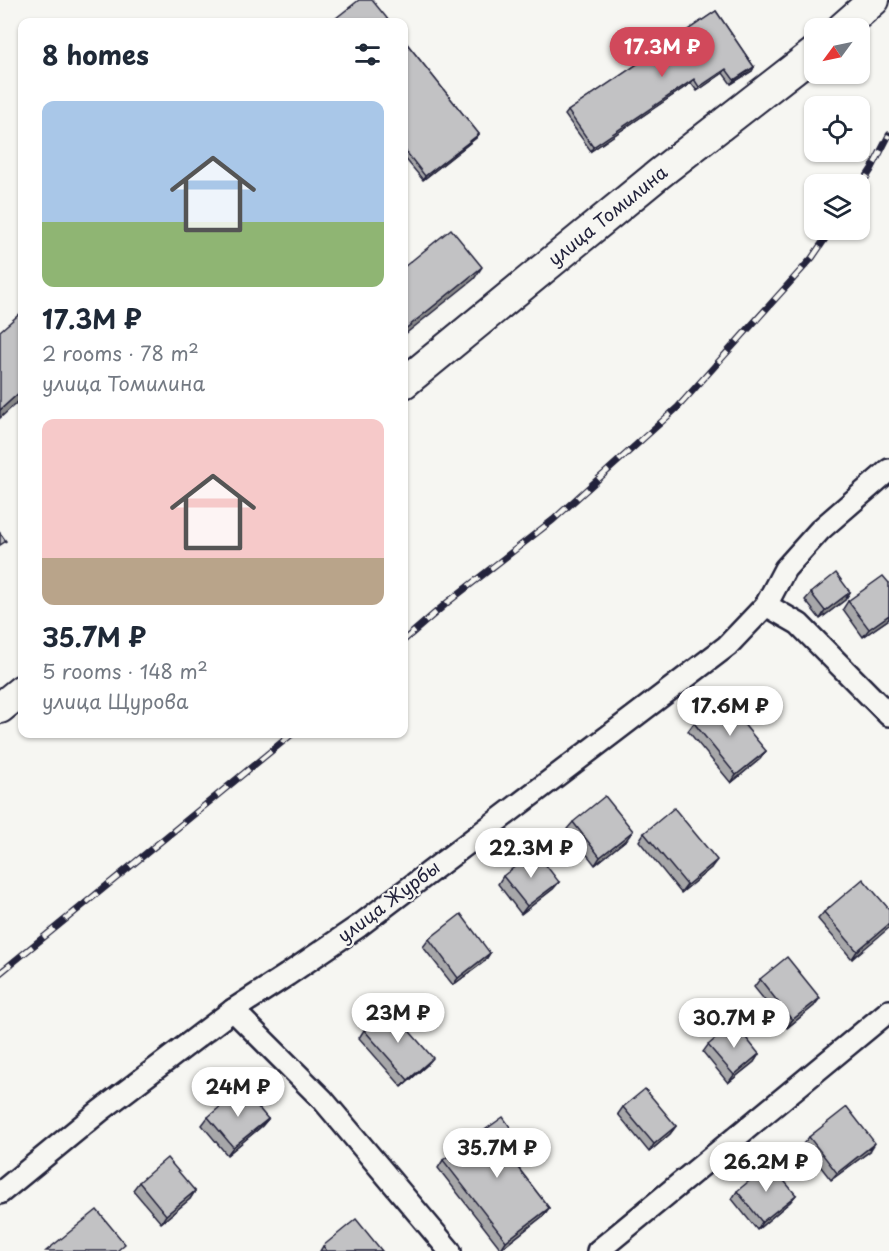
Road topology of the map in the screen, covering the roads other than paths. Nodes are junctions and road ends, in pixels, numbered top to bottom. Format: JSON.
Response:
{"nodes":[{"id":1,"x":874,"y":0,"type":"edge"},
{"id":2,"x":853,"y":18,"type":"edge"},
{"id":3,"x":804,"y":60,"type":"edge"},
{"id":4,"x":408,"y":380,"type":"edge"},
{"id":5,"x":889,"y":470,"type":"edge"},
{"id":6,"x":766,"y":605,"type":"junction"},
{"id":7,"x":18,"y":693,"type":"edge"},
{"id":8,"x":0,"y":708,"type":"edge"},
{"id":9,"x":889,"y":715,"type":"edge"},
{"id":10,"x":232,"y":1010,"type":"junction"},
{"id":11,"x":889,"y":1011,"type":"edge"},
{"id":12,"x":0,"y":1192,"type":"edge"},
{"id":13,"x":450,"y":1251,"type":"edge"},
{"id":14,"x":598,"y":1251,"type":"edge"}],
"edges":[{"from":1,"to":2,"type":"street"},
{"from":3,"to":4,"type":"street","name":"улица Томилина"},
{"from":5,"to":6,"type":"street","name":"улица Журбы"},
{"from":6,"to":9,"type":"street"},
{"from":6,"to":10,"type":"street","name":"улица Журбы"},
{"from":7,"to":8,"type":"street"},
{"from":10,"to":12,"type":"street","name":"улица Журбы"},
{"from":10,"to":13,"type":"street"},
{"from":11,"to":14,"type":"street"}]}
